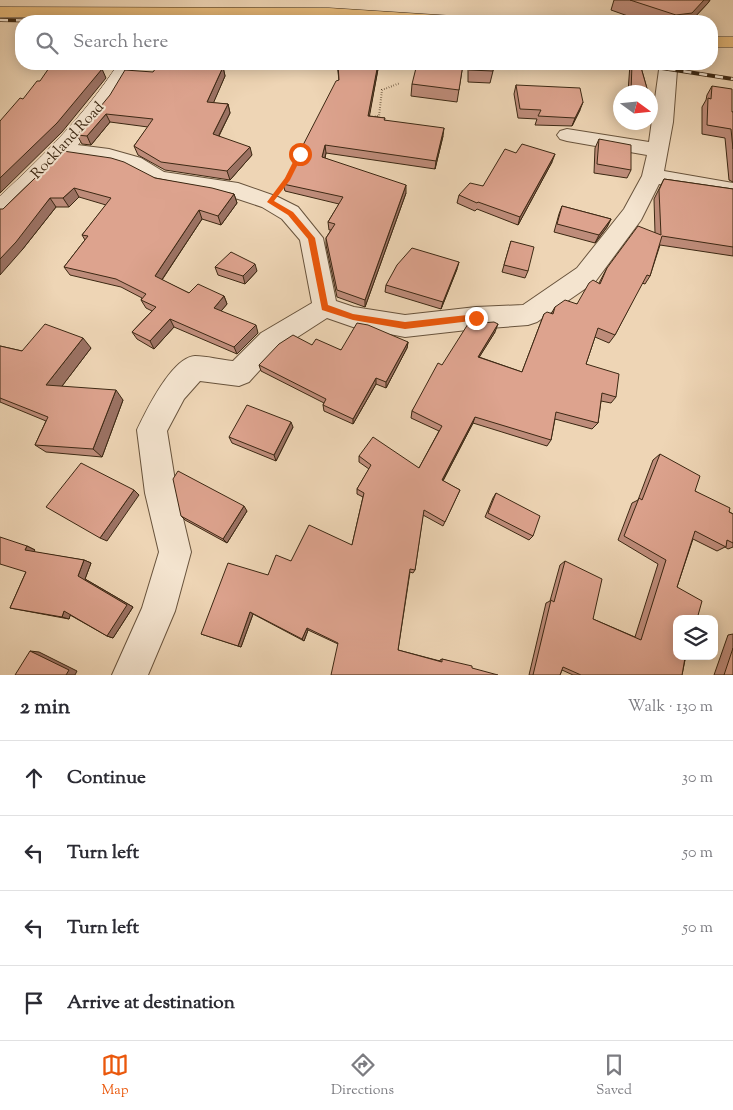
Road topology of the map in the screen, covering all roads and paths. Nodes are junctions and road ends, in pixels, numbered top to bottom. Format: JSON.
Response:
{"nodes":[{"id":1,"x":0,"y":12,"type":"edge"},
{"id":2,"x":89,"y":15,"type":"edge"},
{"id":3,"x":239,"y":15,"type":"edge"},
{"id":4,"x":360,"y":15,"type":"edge"},
{"id":5,"x":718,"y":42,"type":"edge"},
{"id":6,"x":733,"y":42,"type":"edge"},
{"id":7,"x":123,"y":70,"type":"edge"},
{"id":8,"x":666,"y":70,"type":"edge"},
{"id":9,"x":400,"y":83,"type":"dead end"},
{"id":10,"x":366,"y":118,"type":"edge"},
{"id":11,"x":567,"y":135,"type":"dead end"},
{"id":12,"x":62,"y":150,"type":"junction"},
{"id":13,"x":659,"y":150,"type":"junction"},
{"id":14,"x":653,"y":176,"type":"junction"},
{"id":15,"x":733,"y":190,"type":"edge"},
{"id":16,"x":0,"y":210,"type":"edge"},
{"id":17,"x":325,"y":308,"type":"junction"},
{"id":18,"x":130,"y":675,"type":"edge"}],
"edges":[{"from":1,"to":2,"type":"highway"},
{"from":3,"to":4,"type":"highway"},
{"from":5,"to":6,"type":"highway"},
{"from":7,"to":12,"type":"street","name":"Rockland Road"},
{"from":8,"to":13,"type":"street"},
{"from":9,"to":10,"type":"path"},
{"from":11,"to":13,"type":"street"},
{"from":12,"to":16,"type":"street","name":"Rockland Road"},
{"from":12,"to":17,"type":"street"},
{"from":13,"to":14,"type":"street"},
{"from":14,"to":15,"type":"street"},
{"from":14,"to":17,"type":"street"},
{"from":17,"to":18,"type":"street"}]}
